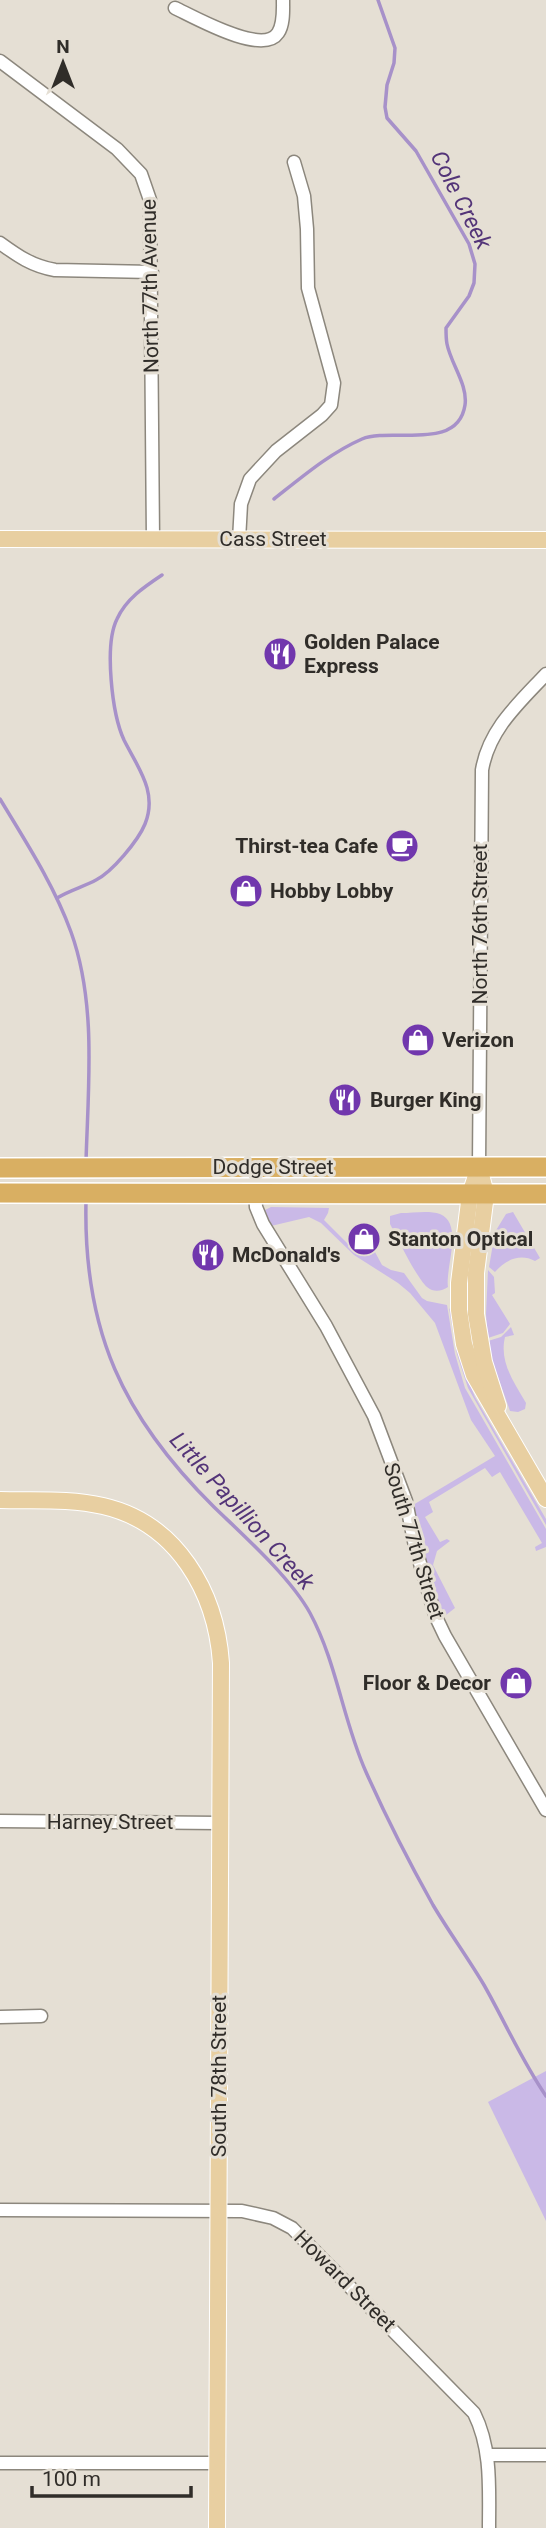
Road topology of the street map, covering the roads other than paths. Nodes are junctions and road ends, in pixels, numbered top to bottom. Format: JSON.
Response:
{"nodes":[{"id":1,"x":283,"y":0,"type":"edge"},
{"id":2,"x":176,"y":8,"type":"dead end"},
{"id":3,"x":0,"y":61,"type":"edge"},
{"id":4,"x":294,"y":162,"type":"dead end"},
{"id":5,"x":0,"y":243,"type":"edge"},
{"id":6,"x":152,"y":272,"type":"junction"},
{"id":7,"x":0,"y":539,"type":"edge"},
{"id":8,"x":153,"y":540,"type":"junction"},
{"id":9,"x":239,"y":540,"type":"junction"},
{"id":10,"x":546,"y":540,"type":"edge"},
{"id":11,"x":546,"y":674,"type":"edge"},
{"id":12,"x":478,"y":1167,"type":"junction"},
{"id":13,"x":546,"y":1167,"type":"edge"},
{"id":14,"x":0,"y":1168,"type":"edge"},
{"id":15,"x":0,"y":1193,"type":"edge"},
{"id":16,"x":255,"y":1193,"type":"junction"},
{"id":17,"x":478,"y":1194,"type":"junction"},
{"id":18,"x":546,"y":1194,"type":"edge"},
{"id":19,"x":546,"y":1499,"type":"edge"},
{"id":20,"x":0,"y":1500,"type":"edge"},
{"id":21,"x":546,"y":1810,"type":"edge"},
{"id":22,"x":0,"y":1821,"type":"edge"},
{"id":23,"x":220,"y":1823,"type":"junction"},
{"id":24,"x":41,"y":2016,"type":"dead end"},
{"id":25,"x":0,"y":2017,"type":"edge"},
{"id":26,"x":0,"y":2210,"type":"edge"},
{"id":27,"x":218,"y":2210,"type":"junction"},
{"id":28,"x":487,"y":2455,"type":"junction"},
{"id":29,"x":546,"y":2455,"type":"edge"},
{"id":30,"x":0,"y":2463,"type":"edge"},
{"id":31,"x":218,"y":2463,"type":"junction"},
{"id":32,"x":217,"y":2528,"type":"edge"},
{"id":33,"x":489,"y":2528,"type":"edge"}],
"edges":[{"from":1,"to":2,"type":"street"},
{"from":3,"to":6,"type":"street","name":"North 77th Avenue"},
{"from":4,"to":9,"type":"street"},
{"from":5,"to":6,"type":"street"},
{"from":6,"to":8,"type":"street","name":"North 77th Avenue"},
{"from":7,"to":8,"type":"main road","name":"Cass Street"},
{"from":8,"to":9,"type":"main road","name":"Cass Street"},
{"from":9,"to":10,"type":"main road","name":"Cass Street"},
{"from":11,"to":12,"type":"street","name":"North 76th Street"},
{"from":12,"to":13,"type":"highway","name":"Dodge Street"},
{"from":12,"to":14,"type":"highway","name":"Dodge Street"},
{"from":12,"to":17,"type":"main road","name":"North 76th Street"},
{"from":15,"to":16,"type":"highway","name":"Dodge Street"},
{"from":16,"to":17,"type":"highway","name":"Dodge Street"},
{"from":16,"to":21,"type":"street","name":"South 77th Street"},
{"from":17,"to":18,"type":"highway","name":"Dodge Street"},
{"from":17,"to":19,"type":"main road"},
{"from":20,"to":23,"type":"main road","name":"South 78th Street"},
{"from":22,"to":23,"type":"street","name":"Harney Street"},
{"from":23,"to":27,"type":"main road","name":"South 78th Street"},
{"from":24,"to":25,"type":"street"},
{"from":26,"to":27,"type":"street","name":"Howard Street"},
{"from":27,"to":28,"type":"street","name":"Howard Street"},
{"from":27,"to":31,"type":"main road","name":"South 78th Street"},
{"from":28,"to":29,"type":"street"},
{"from":28,"to":33,"type":"street","name":"Howard Street"},
{"from":30,"to":31,"type":"street"},
{"from":31,"to":32,"type":"main road","name":"South 78th Street"}]}
